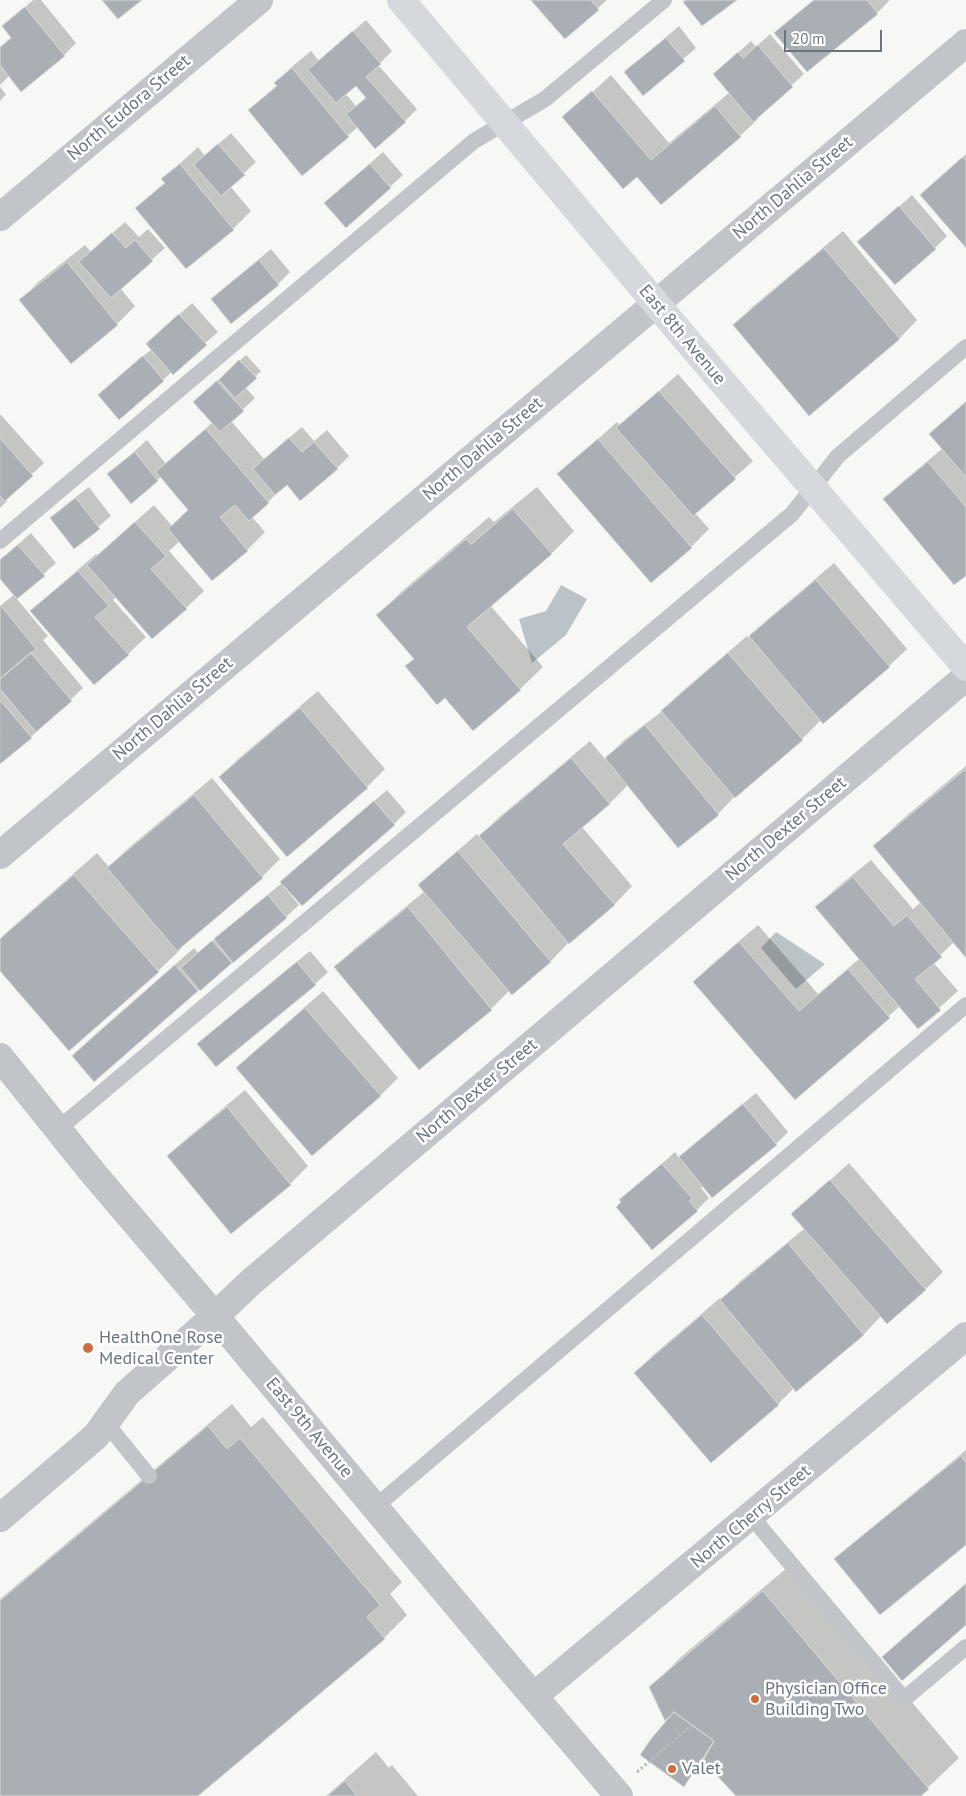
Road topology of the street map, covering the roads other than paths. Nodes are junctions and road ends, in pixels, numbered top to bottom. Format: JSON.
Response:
{"nodes":[{"id":1,"x":258,"y":0,"type":"edge"},
{"id":2,"x":401,"y":0,"type":"edge"},
{"id":3,"x":664,"y":0,"type":"edge"},
{"id":4,"x":966,"y":43,"type":"edge"},
{"id":5,"x":504,"y":122,"type":"junction"},
{"id":6,"x":0,"y":217,"type":"edge"},
{"id":7,"x":656,"y":303,"type":"junction"},
{"id":8,"x":966,"y":347,"type":"edge"},
{"id":9,"x":812,"y":487,"type":"junction"},
{"id":10,"x":0,"y":541,"type":"edge"},
{"id":11,"x":963,"y":661,"type":"edge"},
{"id":12,"x":0,"y":855,"type":"edge"},
{"id":13,"x":966,"y":1005,"type":"edge"},
{"id":14,"x":0,"y":1058,"type":"edge"},
{"id":15,"x":58,"y":1130,"type":"junction"},
{"id":16,"x":215,"y":1316,"type":"junction"},
{"id":17,"x":966,"y":1336,"type":"edge"},
{"id":18,"x":106,"y":1423,"type":"junction"},
{"id":19,"x":149,"y":1476,"type":"dead end"},
{"id":20,"x":375,"y":1507,"type":"junction"},
{"id":21,"x":751,"y":1516,"type":"junction"},
{"id":22,"x":0,"y":1518,"type":"edge"},
{"id":23,"x":966,"y":1647,"type":"edge"},
{"id":24,"x":534,"y":1696,"type":"junction"},
{"id":25,"x":619,"y":1796,"type":"edge"}],
"edges":[{"from":1,"to":6,"type":"street","name":"North Eudora Street"},
{"from":2,"to":5,"type":"street","name":"East 8th Avenue"},
{"from":3,"to":5,"type":"lane"},
{"from":4,"to":7,"type":"street","name":"North Dahlia Street"},
{"from":5,"to":7,"type":"street","name":"East 8th Avenue"},
{"from":5,"to":10,"type":"lane"},
{"from":7,"to":9,"type":"street","name":"East 8th Avenue"},
{"from":7,"to":12,"type":"street","name":"North Dahlia Street"},
{"from":8,"to":9,"type":"lane"},
{"from":9,"to":11,"type":"street","name":"East 8th Avenue"},
{"from":9,"to":15,"type":"lane"},
{"from":11,"to":16,"type":"street","name":"North Dexter Street"},
{"from":13,"to":20,"type":"lane"},
{"from":14,"to":15,"type":"street","name":"East 9th Avenue"},
{"from":15,"to":16,"type":"street","name":"East 9th Avenue"},
{"from":16,"to":18,"type":"street","name":"North Dexter Street"},
{"from":16,"to":20,"type":"street","name":"East 9th Avenue"},
{"from":17,"to":21,"type":"street","name":"North Cherry Street"},
{"from":18,"to":19,"type":"lane"},
{"from":18,"to":22,"type":"street","name":"North Dexter Street"},
{"from":20,"to":24,"type":"street","name":"East 9th Avenue"},
{"from":21,"to":23,"type":"lane"},
{"from":21,"to":24,"type":"street","name":"North Cherry Street"},
{"from":24,"to":25,"type":"street","name":"East 9th Avenue"}]}
